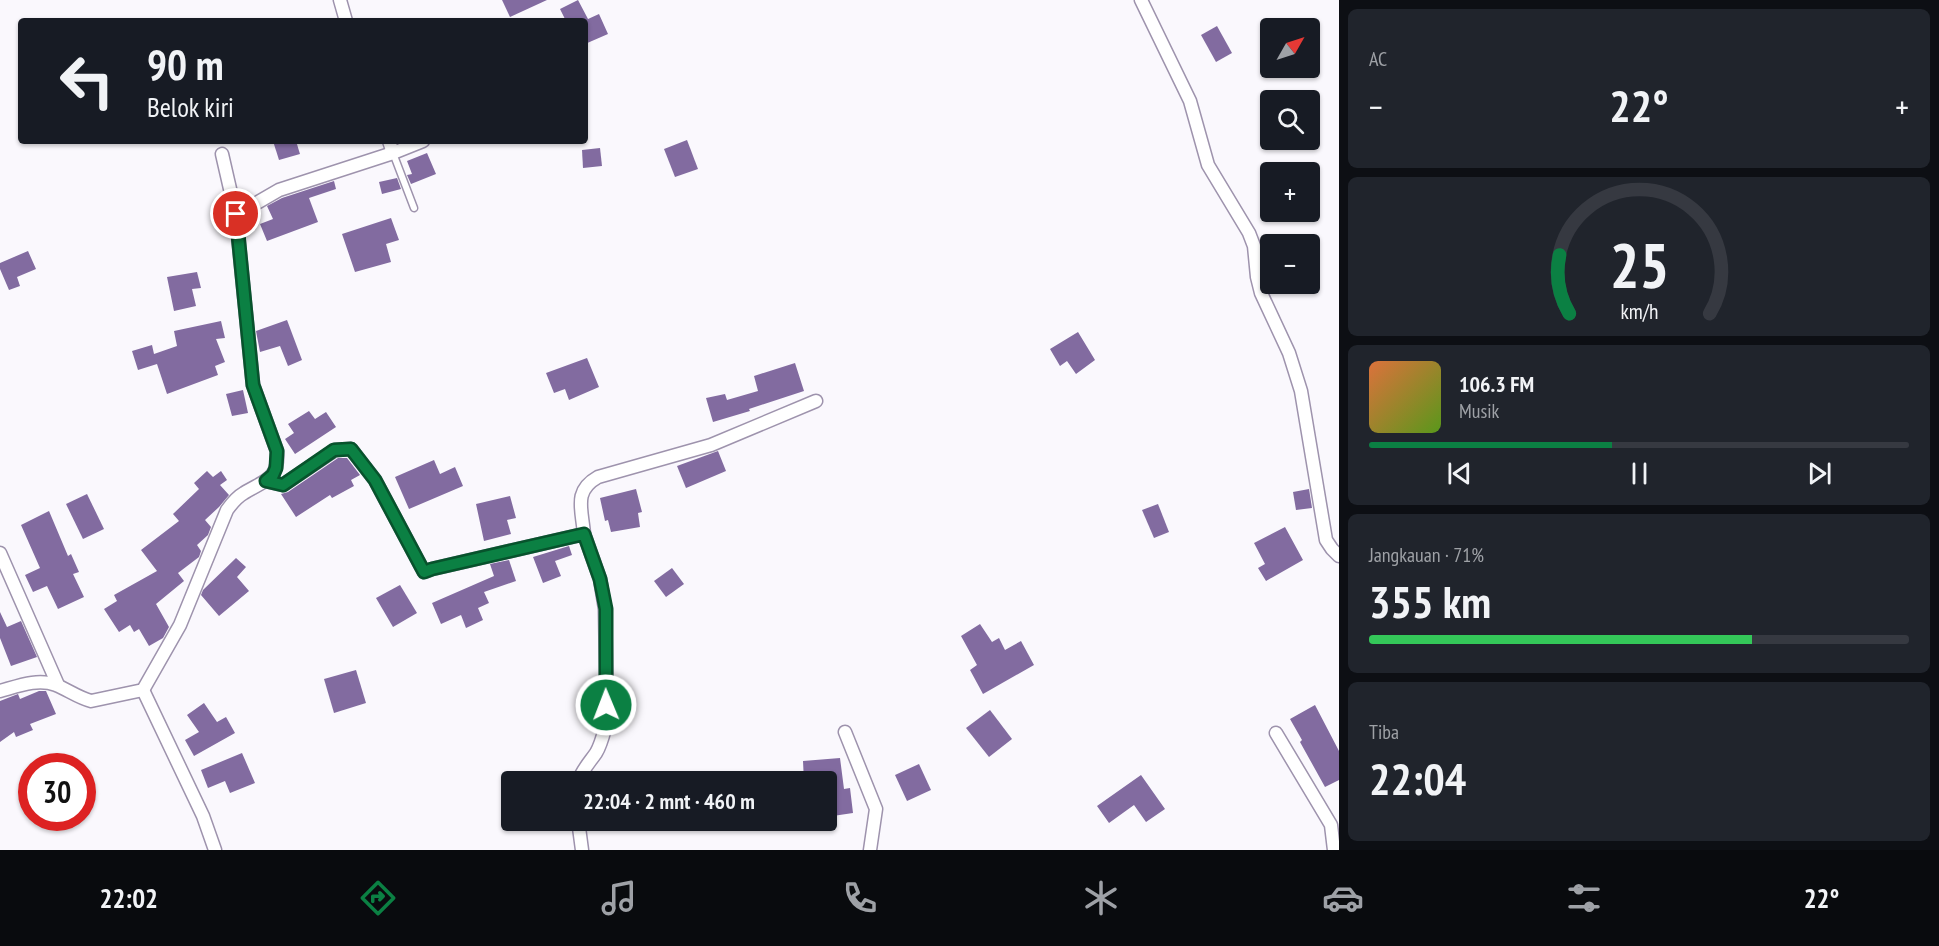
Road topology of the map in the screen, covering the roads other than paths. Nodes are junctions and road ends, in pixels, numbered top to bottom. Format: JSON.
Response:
{"nodes":[{"id":1,"x":340,"y":0,"type":"edge"},
{"id":2,"x":1141,"y":0,"type":"edge"},
{"id":3,"x":345,"y":18,"type":"edge"},
{"id":4,"x":407,"y":144,"type":"edge"},
{"id":5,"x":391,"y":147,"type":"edge"},
{"id":6,"x":222,"y":154,"type":"dead end"},
{"id":7,"x":414,"y":208,"type":"dead end"},
{"id":8,"x":236,"y":214,"type":"junction"},
{"id":9,"x":816,"y":401,"type":"dead end"},
{"id":10,"x":266,"y":481,"type":"junction"},
{"id":11,"x":584,"y":534,"type":"junction"},
{"id":12,"x":0,"y":553,"type":"edge"},
{"id":13,"x":1339,"y":555,"type":"edge"},
{"id":14,"x":58,"y":685,"type":"junction"},
{"id":15,"x":143,"y":690,"type":"junction"},
{"id":16,"x":0,"y":692,"type":"edge"},
{"id":17,"x":845,"y":732,"type":"dead end"},
{"id":18,"x":1275,"y":733,"type":"dead end"},
{"id":19,"x":582,"y":771,"type":"edge"},
{"id":20,"x":1335,"y":824,"type":"edge"},
{"id":21,"x":579,"y":831,"type":"edge"},
{"id":22,"x":215,"y":850,"type":"edge"},
{"id":23,"x":582,"y":850,"type":"edge"},
{"id":24,"x":870,"y":850,"type":"edge"},
{"id":25,"x":1334,"y":850,"type":"edge"}],
"edges":[{"from":1,"to":3,"type":"street"},
{"from":2,"to":13,"type":"street"},
{"from":4,"to":5,"type":"street"},
{"from":5,"to":7,"type":"lane"},
{"from":5,"to":8,"type":"street"},
{"from":6,"to":8,"type":"street"},
{"from":8,"to":10,"type":"street"},
{"from":9,"to":11,"type":"street"},
{"from":10,"to":11,"type":"street"},
{"from":10,"to":15,"type":"street"},
{"from":11,"to":19,"type":"street"},
{"from":12,"to":14,"type":"street"},
{"from":14,"to":15,"type":"street"},
{"from":14,"to":16,"type":"street"},
{"from":15,"to":22,"type":"street"},
{"from":17,"to":24,"type":"street"},
{"from":18,"to":20,"type":"street"},
{"from":20,"to":25,"type":"street"},
{"from":21,"to":23,"type":"street"}]}
